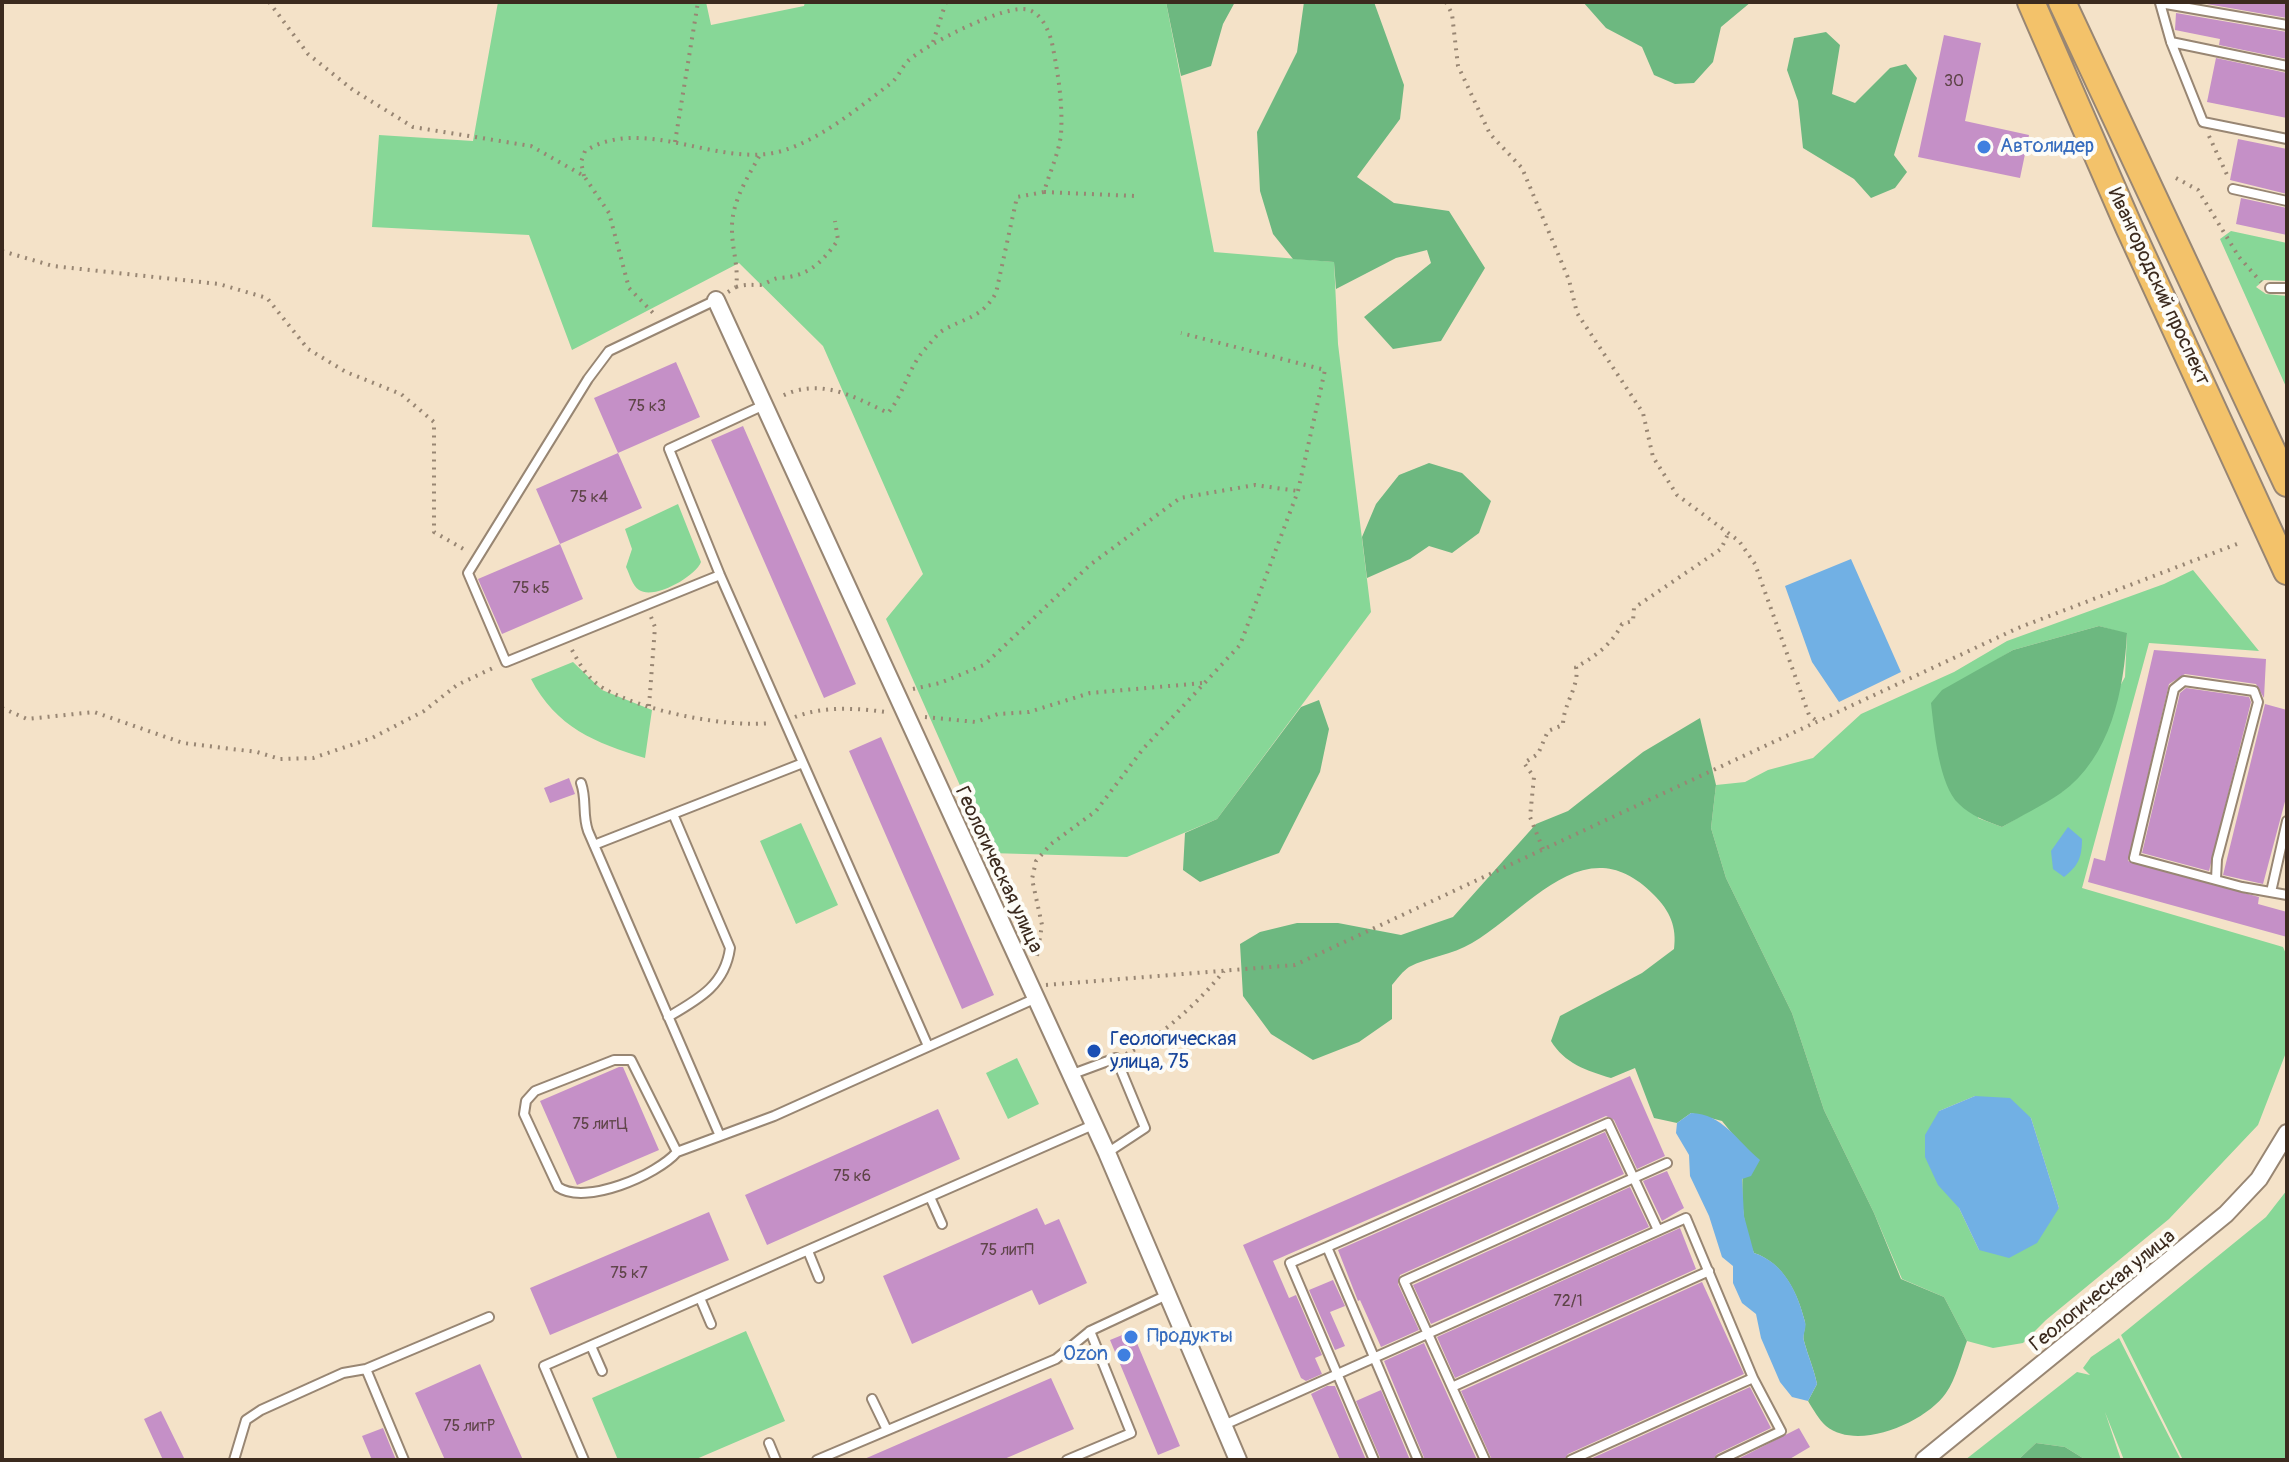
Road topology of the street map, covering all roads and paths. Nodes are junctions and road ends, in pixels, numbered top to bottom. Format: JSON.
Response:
{"nodes":[{"id":1,"x":269,"y":2,"type":"edge"},
{"id":2,"x":698,"y":2,"type":"edge"},
{"id":3,"x":946,"y":2,"type":"edge"},
{"id":4,"x":1032,"y":2,"type":"edge"},
{"id":5,"x":1446,"y":2,"type":"edge"},
{"id":6,"x":2031,"y":2,"type":"edge"},
{"id":7,"x":2062,"y":2,"type":"edge"},
{"id":8,"x":1026,"y":8,"type":"junction"},
{"id":9,"x":2287,"y":25,"type":"edge"},
{"id":10,"x":2171,"y":42,"type":"junction"},
{"id":11,"x":932,"y":44,"type":"junction"},
{"id":12,"x":2287,"y":66,"type":"edge"},
{"id":13,"x":2203,"y":122,"type":"junction"},
{"id":14,"x":2287,"y":139,"type":"edge"},
{"id":15,"x":675,"y":142,"type":"junction"},
{"id":16,"x":761,"y":153,"type":"junction"},
{"id":17,"x":584,"y":176,"type":"junction"},
{"id":18,"x":2176,"y":178,"type":"dead end"},
{"id":19,"x":2233,"y":189,"type":"joint"},
{"id":20,"x":1044,"y":192,"type":"junction"},
{"id":21,"x":1136,"y":196,"type":"dead end"},
{"id":22,"x":2287,"y":201,"type":"edge"},
{"id":23,"x":835,"y":221,"type":"dead end"},
{"id":24,"x":2,"y":251,"type":"edge"},
{"id":25,"x":736,"y":287,"type":"junction"},
{"id":26,"x":2270,"y":288,"type":"joint"},
{"id":27,"x":2287,"y":288,"type":"edge"},
{"id":28,"x":716,"y":300,"type":"junction"},
{"id":29,"x":667,"y":324,"type":"junction"},
{"id":30,"x":1181,"y":333,"type":"dead end"},
{"id":31,"x":764,"y":405,"type":"junction"},
{"id":32,"x":2287,"y":483,"type":"edge"},
{"id":33,"x":1298,"y":491,"type":"junction"},
{"id":34,"x":1728,"y":534,"type":"junction"},
{"id":35,"x":2237,"y":544,"type":"dead end"},
{"id":36,"x":477,"y":558,"type":"junction"},
{"id":37,"x":2287,"y":571,"type":"edge"},
{"id":38,"x":720,"y":575,"type":"junction"},
{"id":39,"x":647,"y":604,"type":"junction"},
{"id":40,"x":565,"y":638,"type":"junction"},
{"id":41,"x":506,"y":662,"type":"junction"},
{"id":42,"x":1203,"y":683,"type":"junction"},
{"id":43,"x":895,"y":692,"type":"junction"},
{"id":44,"x":649,"y":706,"type":"junction"},
{"id":45,"x":2,"y":708,"type":"edge"},
{"id":46,"x":905,"y":716,"type":"junction"},
{"id":47,"x":784,"y":721,"type":"junction"},
{"id":48,"x":1818,"y":721,"type":"junction"},
{"id":49,"x":803,"y":763,"type":"junction"},
{"id":50,"x":581,"y":783,"type":"dead end"},
{"id":51,"x":673,"y":814,"type":"junction"},
{"id":52,"x":2287,"y":821,"type":"edge"},
{"id":53,"x":594,"y":845,"type":"junction"},
{"id":54,"x":1543,"y":849,"type":"junction"},
{"id":55,"x":2216,"y":879,"type":"junction"},
{"id":56,"x":2271,"y":892,"type":"junction"},
{"id":57,"x":2287,"y":895,"type":"edge"},
{"id":58,"x":1224,"y":971,"type":"junction"},
{"id":59,"x":1031,"y":993,"type":"junction"},
{"id":60,"x":668,"y":1017,"type":"junction"},
{"id":61,"x":928,"y":1046,"type":"junction"},
{"id":62,"x":1116,"y":1058,"type":"junction"},
{"id":63,"x":1069,"y":1075,"type":"junction"},
{"id":64,"x":1093,"y":1125,"type":"junction"},
{"id":65,"x":2287,"y":1133,"type":"edge"},
{"id":66,"x":720,"y":1136,"type":"junction"},
{"id":67,"x":677,"y":1152,"type":"junction"},
{"id":68,"x":1107,"y":1153,"type":"junction"},
{"id":69,"x":1667,"y":1163,"type":"dead end"},
{"id":70,"x":1635,"y":1179,"type":"junction"},
{"id":71,"x":930,"y":1197,"type":"junction"},
{"id":72,"x":942,"y":1224,"type":"dead end"},
{"id":73,"x":1658,"y":1230,"type":"junction"},
{"id":74,"x":1327,"y":1247,"type":"junction"},
{"id":75,"x":808,"y":1251,"type":"junction"},
{"id":76,"x":1709,"y":1271,"type":"junction"},
{"id":77,"x":819,"y":1278,"type":"dead end"},
{"id":78,"x":1167,"y":1295,"type":"junction"},
{"id":79,"x":700,"y":1298,"type":"junction"},
{"id":80,"x":489,"y":1317,"type":"dead end"},
{"id":81,"x":711,"y":1324,"type":"dead end"},
{"id":82,"x":1090,"y":1331,"type":"junction"},
{"id":83,"x":1428,"y":1334,"type":"junction"},
{"id":84,"x":591,"y":1346,"type":"junction"},
{"id":85,"x":1374,"y":1358,"type":"junction"},
{"id":86,"x":366,"y":1369,"type":"junction"},
{"id":87,"x":602,"y":1371,"type":"dead end"},
{"id":88,"x":1339,"y":1374,"type":"junction"},
{"id":89,"x":1753,"y":1378,"type":"junction"},
{"id":90,"x":1452,"y":1387,"type":"junction"},
{"id":91,"x":872,"y":1399,"type":"dead end"},
{"id":92,"x":1223,"y":1425,"type":"junction"},
{"id":93,"x":887,"y":1430,"type":"junction"},
{"id":94,"x":769,"y":1443,"type":"dead end"},
{"id":95,"x":234,"y":1460,"type":"edge"},
{"id":96,"x":404,"y":1460,"type":"edge"},
{"id":97,"x":584,"y":1460,"type":"edge"},
{"id":98,"x":776,"y":1460,"type":"edge"},
{"id":99,"x":817,"y":1460,"type":"edge"},
{"id":100,"x":1067,"y":1460,"type":"edge"},
{"id":101,"x":1238,"y":1460,"type":"edge"},
{"id":102,"x":1374,"y":1460,"type":"edge"},
{"id":103,"x":1418,"y":1460,"type":"edge"},
{"id":104,"x":1485,"y":1460,"type":"edge"},
{"id":105,"x":1571,"y":1460,"type":"edge"},
{"id":106,"x":1720,"y":1460,"type":"edge"},
{"id":107,"x":1924,"y":1460,"type":"edge"}],
"edges":[{"from":1,"to":17,"type":"path"},
{"from":2,"to":15,"type":"path"},
{"from":3,"to":11,"type":"path"},
{"from":4,"to":8,"type":"path"},
{"from":5,"to":34,"type":"path"},
{"from":6,"to":37,"type":"highway","name":"Ивангородский проспект"},
{"from":7,"to":32,"type":"highway","name":"Ивангородский проспект"},
{"from":8,"to":11,"type":"path"},
{"from":8,"to":20,"type":"path"},
{"from":9,"to":10,"type":"lane"},
{"from":10,"to":12,"type":"lane"},
{"from":10,"to":13,"type":"lane"},
{"from":11,"to":16,"type":"path"},
{"from":13,"to":14,"type":"lane"},
{"from":13,"to":19,"type":"path"},
{"from":15,"to":16,"type":"path"},
{"from":15,"to":17,"type":"path"},
{"from":16,"to":25,"type":"path"},
{"from":17,"to":29,"type":"path"},
{"from":18,"to":26,"type":"path"},
{"from":19,"to":22,"type":"lane"},
{"from":20,"to":21,"type":"path"},
{"from":20,"to":31,"type":"path"},
{"from":23,"to":25,"type":"path"},
{"from":24,"to":36,"type":"path"},
{"from":25,"to":28,"type":"path"},
{"from":26,"to":27,"type":"lane"},
{"from":28,"to":29,"type":"lane"},
{"from":28,"to":31,"type":"street","name":"Геологическая улица"},
{"from":29,"to":36,"type":"lane"},
{"from":30,"to":33,"type":"path"},
{"from":31,"to":38,"type":"lane"},
{"from":31,"to":43,"type":"street","name":"Геологическая улица"},
{"from":33,"to":42,"type":"path"},
{"from":33,"to":43,"type":"path"},
{"from":34,"to":48,"type":"path"},
{"from":34,"to":54,"type":"path"},
{"from":35,"to":48,"type":"path"},
{"from":36,"to":41,"type":"lane"},
{"from":38,"to":39,"type":"lane"},
{"from":38,"to":47,"type":"lane"},
{"from":39,"to":40,"type":"lane"},
{"from":39,"to":44,"type":"path"},
{"from":40,"to":41,"type":"lane"},
{"from":40,"to":44,"type":"path"},
{"from":41,"to":45,"type":"path"},
{"from":42,"to":46,"type":"path"},
{"from":42,"to":59,"type":"path"},
{"from":43,"to":46,"type":"street","name":"Геологическая улица"},
{"from":44,"to":47,"type":"path"},
{"from":46,"to":47,"type":"path"},
{"from":46,"to":59,"type":"street","name":"Геологическая улица"},
{"from":47,"to":49,"type":"lane"},
{"from":48,"to":54,"type":"path"},
{"from":49,"to":51,"type":"lane"},
{"from":49,"to":61,"type":"lane"},
{"from":50,"to":53,"type":"lane"},
{"from":51,"to":53,"type":"lane"},
{"from":51,"to":60,"type":"lane"},
{"from":52,"to":56,"type":"lane"},
{"from":53,"to":60,"type":"lane"},
{"from":54,"to":58,"type":"path"},
{"from":55,"to":55,"type":"lane"},
{"from":55,"to":56,"type":"lane"},
{"from":56,"to":57,"type":"lane"},
{"from":58,"to":59,"type":"path"},
{"from":58,"to":62,"type":"path"},
{"from":59,"to":61,"type":"lane"},
{"from":59,"to":63,"type":"street","name":"Геологическая улица"},
{"from":60,"to":66,"type":"lane"},
{"from":61,"to":66,"type":"lane"},
{"from":62,"to":63,"type":"lane"},
{"from":62,"to":68,"type":"lane"},
{"from":63,"to":64,"type":"street","name":"Геологическая улица"},
{"from":64,"to":68,"type":"street","name":"Геологическая улица"},
{"from":64,"to":71,"type":"lane"},
{"from":65,"to":107,"type":"street","name":"Геологическая улица"},
{"from":66,"to":67,"type":"lane"},
{"from":67,"to":67,"type":"lane"},
{"from":68,"to":78,"type":"street","name":"Геологическая улица"},
{"from":69,"to":70,"type":"lane"},
{"from":70,"to":73,"type":"lane"},
{"from":70,"to":74,"type":"lane"},
{"from":70,"to":83,"type":"lane"},
{"from":71,"to":72,"type":"lane"},
{"from":71,"to":75,"type":"lane"},
{"from":73,"to":76,"type":"lane"},
{"from":73,"to":83,"type":"lane"},
{"from":74,"to":85,"type":"lane"},
{"from":74,"to":88,"type":"lane"},
{"from":75,"to":77,"type":"lane"},
{"from":75,"to":79,"type":"lane"},
{"from":76,"to":89,"type":"lane"},
{"from":76,"to":90,"type":"lane"},
{"from":78,"to":82,"type":"lane"},
{"from":78,"to":92,"type":"street","name":"Геологическая улица"},
{"from":79,"to":81,"type":"lane"},
{"from":79,"to":84,"type":"lane"},
{"from":80,"to":86,"type":"lane"},
{"from":82,"to":93,"type":"lane"},
{"from":82,"to":100,"type":"lane"},
{"from":83,"to":85,"type":"lane"},
{"from":83,"to":90,"type":"lane"},
{"from":84,"to":87,"type":"lane"},
{"from":84,"to":97,"type":"lane"},
{"from":85,"to":88,"type":"lane"},
{"from":85,"to":103,"type":"lane"},
{"from":86,"to":95,"type":"lane"},
{"from":86,"to":96,"type":"lane"},
{"from":88,"to":92,"type":"lane"},
{"from":88,"to":102,"type":"lane"},
{"from":89,"to":105,"type":"lane"},
{"from":89,"to":106,"type":"lane"},
{"from":90,"to":104,"type":"lane"},
{"from":91,"to":93,"type":"lane"},
{"from":92,"to":101,"type":"street","name":"Геологическая улица"},
{"from":93,"to":99,"type":"lane"},
{"from":94,"to":98,"type":"lane"}]}
